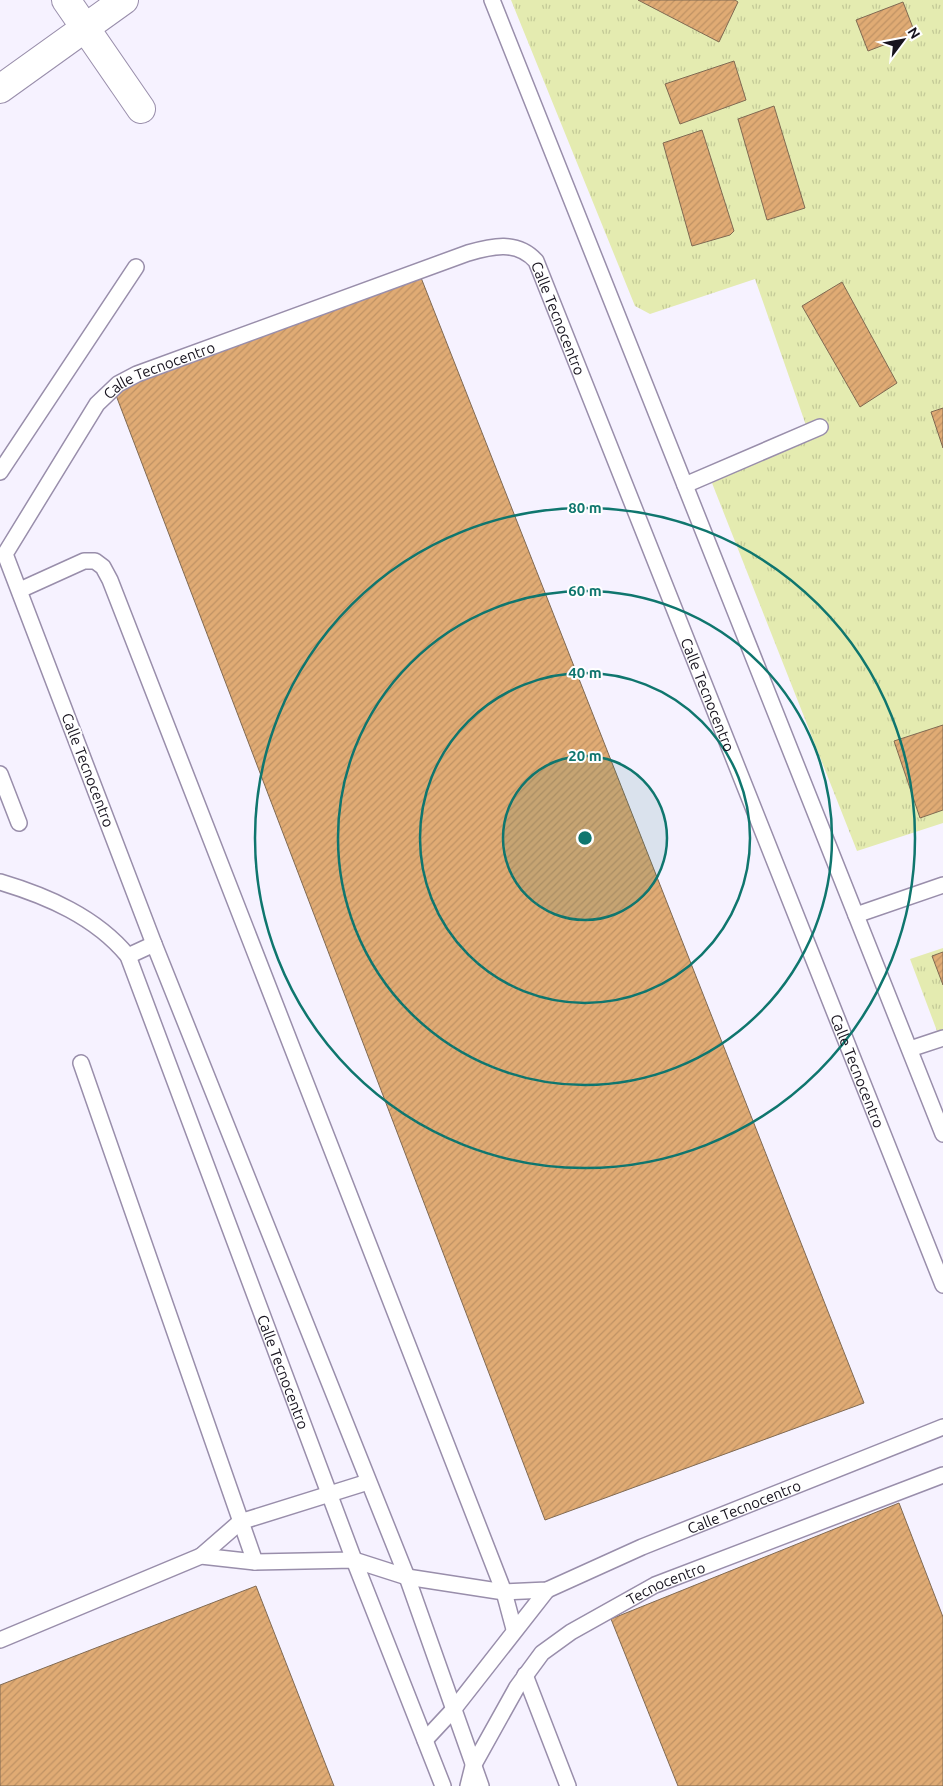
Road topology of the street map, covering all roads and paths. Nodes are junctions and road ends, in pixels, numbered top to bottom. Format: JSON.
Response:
{"nodes":[{"id":1,"x":66,"y":0,"type":"edge"},
{"id":2,"x":124,"y":0,"type":"edge"},
{"id":3,"x":492,"y":0,"type":"edge"},
{"id":4,"x":86,"y":28,"type":"junction"},
{"id":5,"x":0,"y":89,"type":"edge"},
{"id":6,"x":141,"y":108,"type":"dead end"},
{"id":7,"x":136,"y":267,"type":"dead end"},
{"id":8,"x":820,"y":427,"type":"dead end"},
{"id":9,"x":0,"y":472,"type":"edge"},
{"id":10,"x":685,"y":485,"type":"junction"},
{"id":11,"x":0,"y":539,"type":"edge"},
{"id":12,"x":5,"y":554,"type":"junction"},
{"id":13,"x":20,"y":590,"type":"junction"},
{"id":14,"x":0,"y":774,"type":"edge"},
{"id":15,"x":19,"y":823,"type":"dead end"},
{"id":16,"x":0,"y":882,"type":"edge"},
{"id":17,"x":943,"y":885,"type":"edge"},
{"id":18,"x":856,"y":915,"type":"junction"},
{"id":19,"x":154,"y":944,"type":"junction"},
{"id":20,"x":128,"y":956,"type":"junction"},
{"id":21,"x":943,"y":1038,"type":"edge"},
{"id":22,"x":910,"y":1049,"type":"junction"},
{"id":23,"x":80,"y":1063,"type":"dead end"},
{"id":24,"x":943,"y":1134,"type":"edge"},
{"id":25,"x":943,"y":1285,"type":"edge"},
{"id":26,"x":943,"y":1427,"type":"edge"},
{"id":27,"x":943,"y":1475,"type":"edge"},
{"id":28,"x":368,"y":1482,"type":"junction"},
{"id":29,"x":330,"y":1493,"type":"junction"},
{"id":30,"x":240,"y":1522,"type":"junction"},
{"id":31,"x":200,"y":1556,"type":"junction"},
{"id":32,"x":354,"y":1560,"type":"junction"},
{"id":33,"x":254,"y":1562,"type":"junction"},
{"id":34,"x":407,"y":1577,"type":"junction"},
{"id":35,"x":547,"y":1590,"type":"junction"},
{"id":36,"x":504,"y":1592,"type":"junction"},
{"id":37,"x":514,"y":1629,"type":"junction"},
{"id":38,"x":0,"y":1640,"type":"edge"},
{"id":39,"x":525,"y":1675,"type":"junction"},
{"id":40,"x":453,"y":1710,"type":"junction"},
{"id":41,"x":425,"y":1740,"type":"junction"},
{"id":42,"x":474,"y":1766,"type":"junction"},
{"id":43,"x":443,"y":1786,"type":"edge"},
{"id":44,"x":468,"y":1786,"type":"edge"},
{"id":45,"x":481,"y":1786,"type":"edge"},
{"id":46,"x":568,"y":1786,"type":"edge"}],
"edges":[{"from":1,"to":4,"type":"street"},
{"from":2,"to":4,"type":"street"},
{"from":3,"to":10,"type":"lane"},
{"from":4,"to":5,"type":"street"},
{"from":4,"to":6,"type":"street"},
{"from":7,"to":9,"type":"lane"},
{"from":8,"to":10,"type":"lane"},
{"from":10,"to":18,"type":"lane"},
{"from":11,"to":12,"type":"lane"},
{"from":12,"to":13,"type":"lane","name":"Calle Tecnocentro"},
{"from":12,"to":25,"type":"lane","name":"Calle Tecnocentro"},
{"from":13,"to":19,"type":"lane","name":"Calle Tecnocentro"},
{"from":13,"to":36,"type":"lane"},
{"from":14,"to":15,"type":"lane"},
{"from":16,"to":20,"type":"lane","name":"Calle Tecnocentro"},
{"from":17,"to":18,"type":"lane"},
{"from":18,"to":22,"type":"lane"},
{"from":19,"to":20,"type":"lane"},
{"from":19,"to":28,"type":"lane","name":"Calle Tecnocentro"},
{"from":20,"to":29,"type":"lane","name":"Calle Tecnocentro"},
{"from":21,"to":22,"type":"lane"},
{"from":22,"to":24,"type":"lane"},
{"from":23,"to":30,"type":"lane"},
{"from":26,"to":35,"type":"lane","name":"Calle Tecnocentro"},
{"from":27,"to":39,"type":"lane","name":"Tecnocentro"},
{"from":28,"to":29,"type":"lane"},
{"from":28,"to":34,"type":"lane","name":"Calle Tecnocentro"},
{"from":29,"to":30,"type":"lane"},
{"from":29,"to":32,"type":"lane","name":"Calle Tecnocentro"},
{"from":30,"to":31,"type":"lane"},
{"from":30,"to":33,"type":"lane"},
{"from":31,"to":33,"type":"lane"},
{"from":31,"to":38,"type":"lane"},
{"from":32,"to":33,"type":"lane"},
{"from":32,"to":34,"type":"lane"},
{"from":32,"to":41,"type":"lane","name":"Calle Tecnocentro"},
{"from":34,"to":36,"type":"lane","name":"Calle Tecnocentro"},
{"from":34,"to":40,"type":"lane","name":"Calle Tecnocentro"},
{"from":35,"to":36,"type":"lane","name":"Calle Tecnocentro"},
{"from":35,"to":37,"type":"lane","name":"Calle Tecnocentro"},
{"from":36,"to":37,"type":"lane"},
{"from":37,"to":40,"type":"lane","name":"Calle Tecnocentro"},
{"from":39,"to":42,"type":"lane","name":"Tecnocentro"},
{"from":39,"to":46,"type":"lane"},
{"from":40,"to":41,"type":"lane"},
{"from":40,"to":42,"type":"lane","name":"Calle Tecnocentro"},
{"from":41,"to":43,"type":"lane","name":"Calle Tecnocentro"},
{"from":42,"to":44,"type":"lane","name":"Tecnocentro"},
{"from":42,"to":45,"type":"lane","name":"Calle Tecnocentro"}]}
